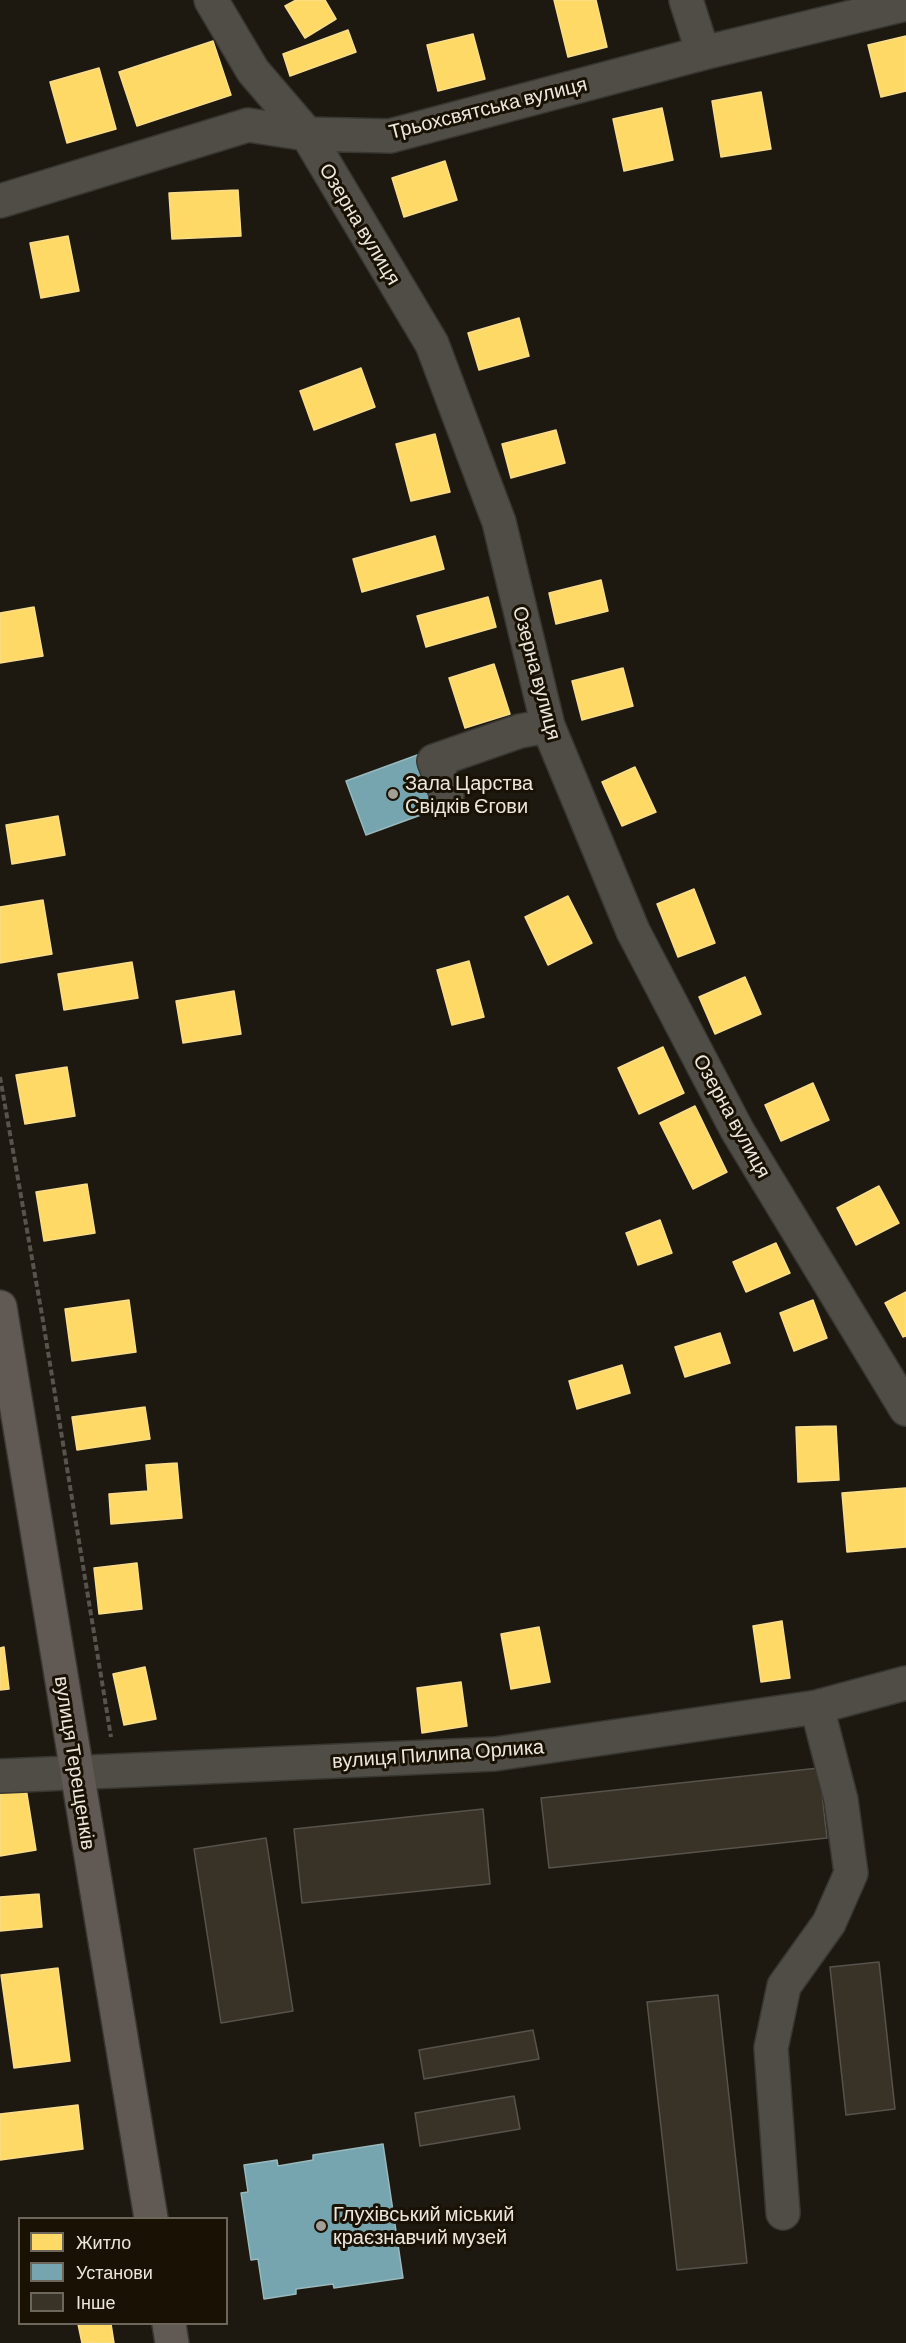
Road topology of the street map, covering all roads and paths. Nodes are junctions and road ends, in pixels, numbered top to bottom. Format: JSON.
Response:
{"nodes":[{"id":1,"x":211,"y":0,"type":"edge"},
{"id":2,"x":686,"y":0,"type":"edge"},
{"id":3,"x":906,"y":4,"type":"edge"},
{"id":4,"x":703,"y":53,"type":"junction"},
{"id":5,"x":307,"y":134,"type":"junction"},
{"id":6,"x":0,"y":201,"type":"edge"},
{"id":7,"x":548,"y":726,"type":"junction"},
{"id":8,"x":447,"y":795,"type":"dead end"},
{"id":9,"x":0,"y":1077,"type":"edge"},
{"id":10,"x":0,"y":1307,"type":"edge"},
{"id":11,"x":904,"y":1402,"type":"edge"},
{"id":12,"x":906,"y":1683,"type":"edge"},
{"id":13,"x":817,"y":1707,"type":"junction"},
{"id":14,"x":111,"y":1741,"type":"dead end"},
{"id":15,"x":76,"y":1774,"type":"junction"},
{"id":16,"x":0,"y":1776,"type":"edge"},
{"id":17,"x":783,"y":2213,"type":"dead end"},
{"id":18,"x":151,"y":2217,"type":"edge"},
{"id":19,"x":169,"y":2325,"type":"edge"},
{"id":20,"x":172,"y":2343,"type":"edge"}],
"edges":[{"from":1,"to":5,"type":"street","name":"Озерна вулиця"},
{"from":2,"to":4,"type":"street"},
{"from":3,"to":4,"type":"street","name":"Трьохсвятська вулиця"},
{"from":4,"to":5,"type":"street","name":"Трьохсвятська вулиця"},
{"from":5,"to":6,"type":"street","name":"Трьохсвятська вулиця"},
{"from":5,"to":7,"type":"street","name":"Озерна вулиця"},
{"from":7,"to":8,"type":"street"},
{"from":7,"to":11,"type":"street","name":"Озерна вулиця"},
{"from":9,"to":14,"type":"path"},
{"from":10,"to":15,"type":"main road","name":"вулиця Терещенків"},
{"from":12,"to":13,"type":"street","name":"вулиця Пилипа Орлика"},
{"from":13,"to":15,"type":"street","name":"вулиця Пилипа Орлика"},
{"from":13,"to":17,"type":"street"},
{"from":15,"to":16,"type":"street","name":"вулиця Пилипа Орлика"},
{"from":15,"to":18,"type":"main road","name":"вулиця Терещенків"},
{"from":19,"to":20,"type":"main road"}]}
